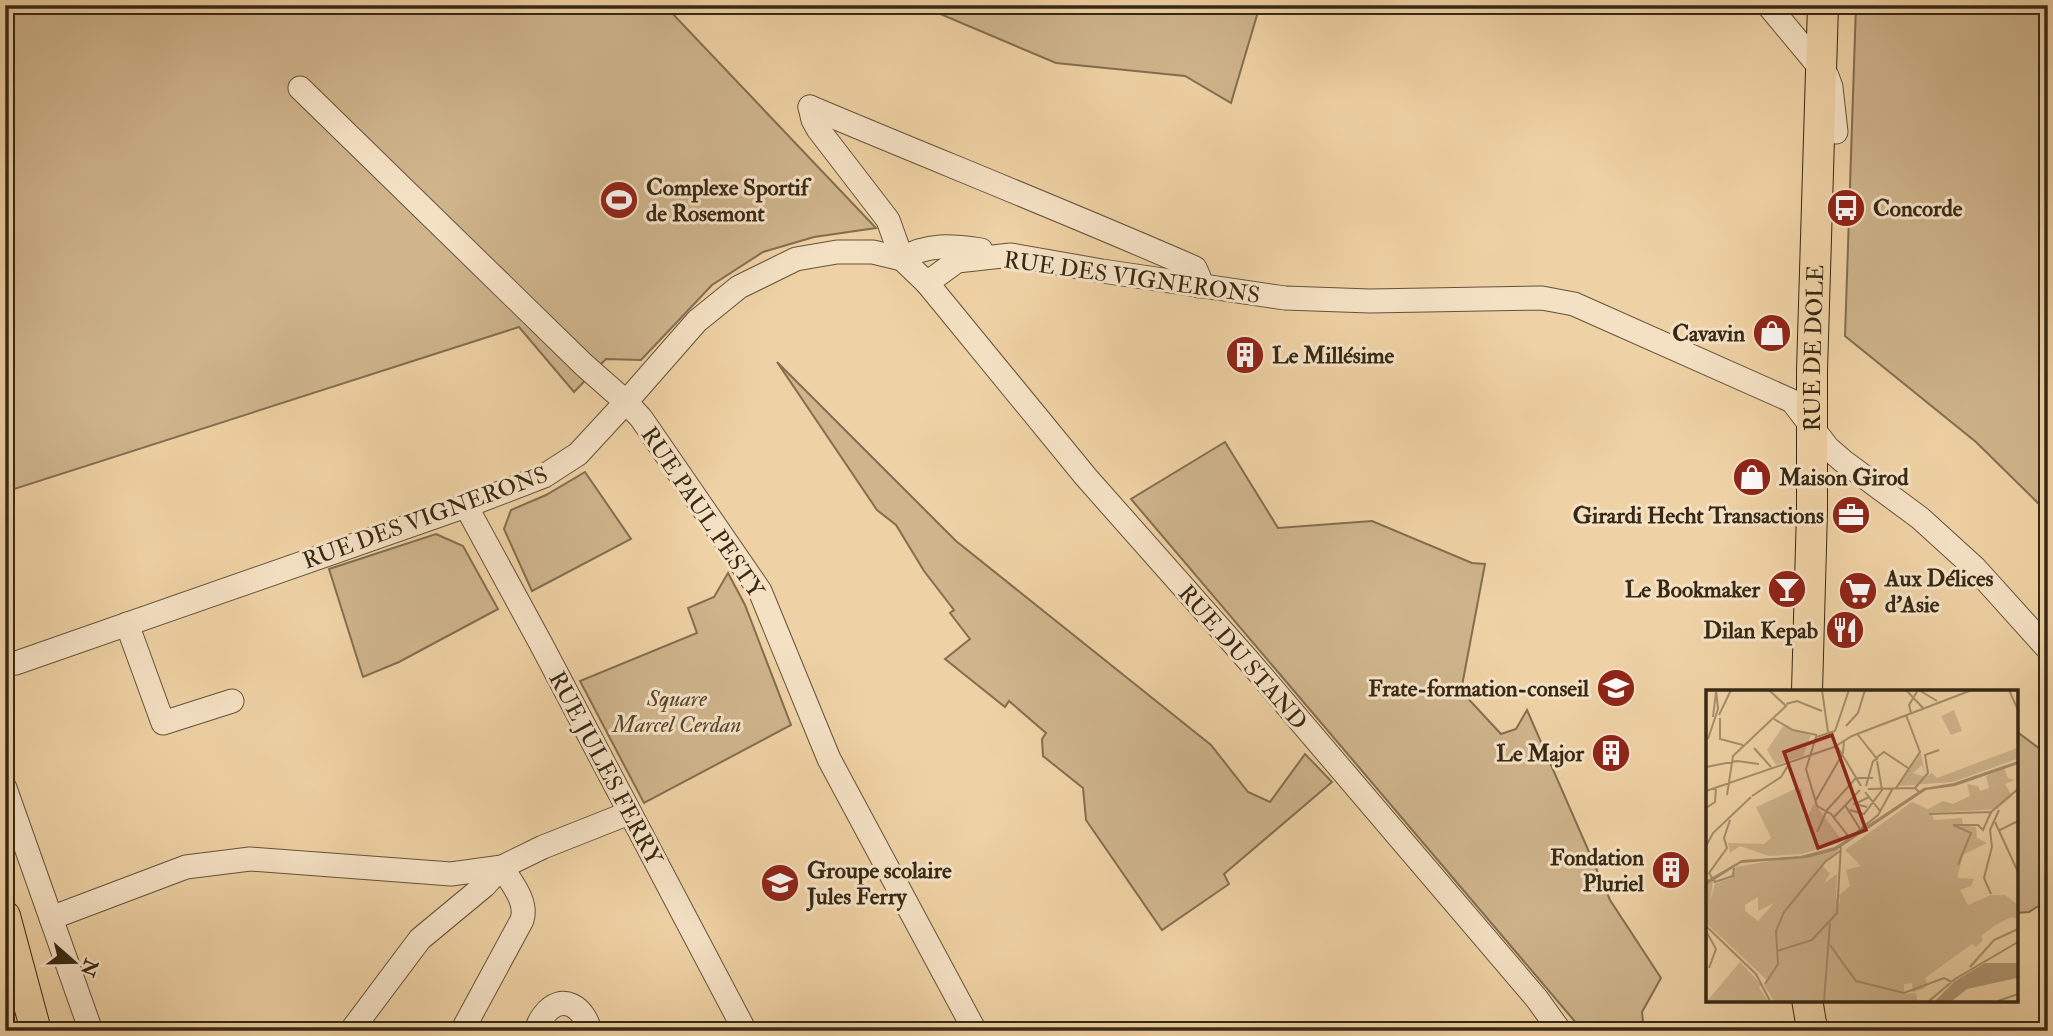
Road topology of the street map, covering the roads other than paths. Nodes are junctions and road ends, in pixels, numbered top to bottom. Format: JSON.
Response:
{"nodes":[{"id":1,"x":1768,"y":5,"type":"edge"},
{"id":2,"x":1823,"y":5,"type":"edge"},
{"id":3,"x":1840,"y":5,"type":"edge"},
{"id":4,"x":1820,"y":67,"type":"junction"},
{"id":5,"x":300,"y":88,"type":"dead end"},
{"id":6,"x":1836,"y":132,"type":"junction"},
{"id":7,"x":1011,"y":255,"type":"junction"},
{"id":8,"x":902,"y":259,"type":"junction"},
{"id":9,"x":927,"y":283,"type":"junction"},
{"id":10,"x":1199,"y":286,"type":"junction"},
{"id":11,"x":626,"y":402,"type":"junction"},
{"id":12,"x":1820,"y":437,"type":"junction"},
{"id":13,"x":466,"y":506,"type":"junction"},
{"id":14,"x":127,"y":624,"type":"junction"},
{"id":15,"x":2048,"y":649,"type":"edge"},
{"id":16,"x":5,"y":664,"type":"edge"},
{"id":17,"x":1807,"y":690,"type":"edge"},
{"id":18,"x":1824,"y":690,"type":"edge"},
{"id":19,"x":232,"y":701,"type":"dead end"},
{"id":20,"x":5,"y":788,"type":"edge"},
{"id":21,"x":629,"y":813,"type":"junction"},
{"id":22,"x":502,"y":867,"type":"junction"},
{"id":23,"x":5,"y":916,"type":"edge"},
{"id":24,"x":51,"y":918,"type":"junction"},
{"id":25,"x":1807,"y":1001,"type":"edge"},
{"id":26,"x":1821,"y":1001,"type":"edge"},
{"id":27,"x":36,"y":1031,"type":"edge"},
{"id":28,"x":91,"y":1031,"type":"edge"},
{"id":29,"x":351,"y":1031,"type":"edge"},
{"id":30,"x":462,"y":1031,"type":"edge"},
{"id":31,"x":535,"y":1031,"type":"edge"},
{"id":32,"x":590,"y":1031,"type":"edge"},
{"id":33,"x":745,"y":1031,"type":"edge"},
{"id":34,"x":975,"y":1031,"type":"edge"},
{"id":35,"x":1560,"y":1031,"type":"edge"},
{"id":36,"x":1814,"y":1031,"type":"edge"},
{"id":37,"x":1824,"y":1031,"type":"edge"}],
"edges":[{"from":1,"to":4,"type":"street"},
{"from":2,"to":4,"type":"main road","name":"RUE DE DOLE"},
{"from":3,"to":6,"type":"main road","name":"RUE DE DOLE"},
{"from":4,"to":6,"type":"street"},
{"from":4,"to":12,"type":"main road","name":"RUE DE DOLE"},
{"from":5,"to":11,"type":"street","name":"RUE PAUL PESTY"},
{"from":6,"to":12,"type":"main road","name":"RUE DE DOLE"},
{"from":7,"to":8,"type":"street"},
{"from":7,"to":9,"type":"street","name":"RUE DES VIGNERONS"},
{"from":7,"to":10,"type":"street","name":"RUE DES VIGNERONS"},
{"from":8,"to":9,"type":"street"},
{"from":8,"to":10,"type":"street"},
{"from":8,"to":11,"type":"street","name":"RUE DES VIGNERONS"},
{"from":9,"to":35,"type":"street","name":"RUE DU STAND"},
{"from":10,"to":12,"type":"street","name":"RUE DES VIGNERONS"},
{"from":11,"to":13,"type":"street","name":"RUE DES VIGNERONS"},
{"from":11,"to":34,"type":"street","name":"RUE PAUL PESTY"},
{"from":12,"to":15,"type":"street","name":"RUE DES VIGNERONS"},
{"from":12,"to":17,"type":"main road","name":"RUE DE DOLE"},
{"from":12,"to":18,"type":"main road","name":"RUE DE DOLE"},
{"from":13,"to":14,"type":"street","name":"RUE DES VIGNERONS"},
{"from":13,"to":21,"type":"street","name":"RUE JULES FERRY"},
{"from":14,"to":16,"type":"street","name":"RUE DES VIGNERONS"},
{"from":14,"to":19,"type":"street"},
{"from":20,"to":24,"type":"street"},
{"from":21,"to":22,"type":"street"},
{"from":21,"to":33,"type":"street","name":"RUE JULES FERRY"},
{"from":22,"to":24,"type":"street"},
{"from":22,"to":29,"type":"street"},
{"from":22,"to":30,"type":"street"},
{"from":23,"to":27,"type":"main road"},
{"from":24,"to":28,"type":"street"},
{"from":25,"to":36,"type":"main road"},
{"from":26,"to":37,"type":"main road"},
{"from":31,"to":32,"type":"street"}]}
